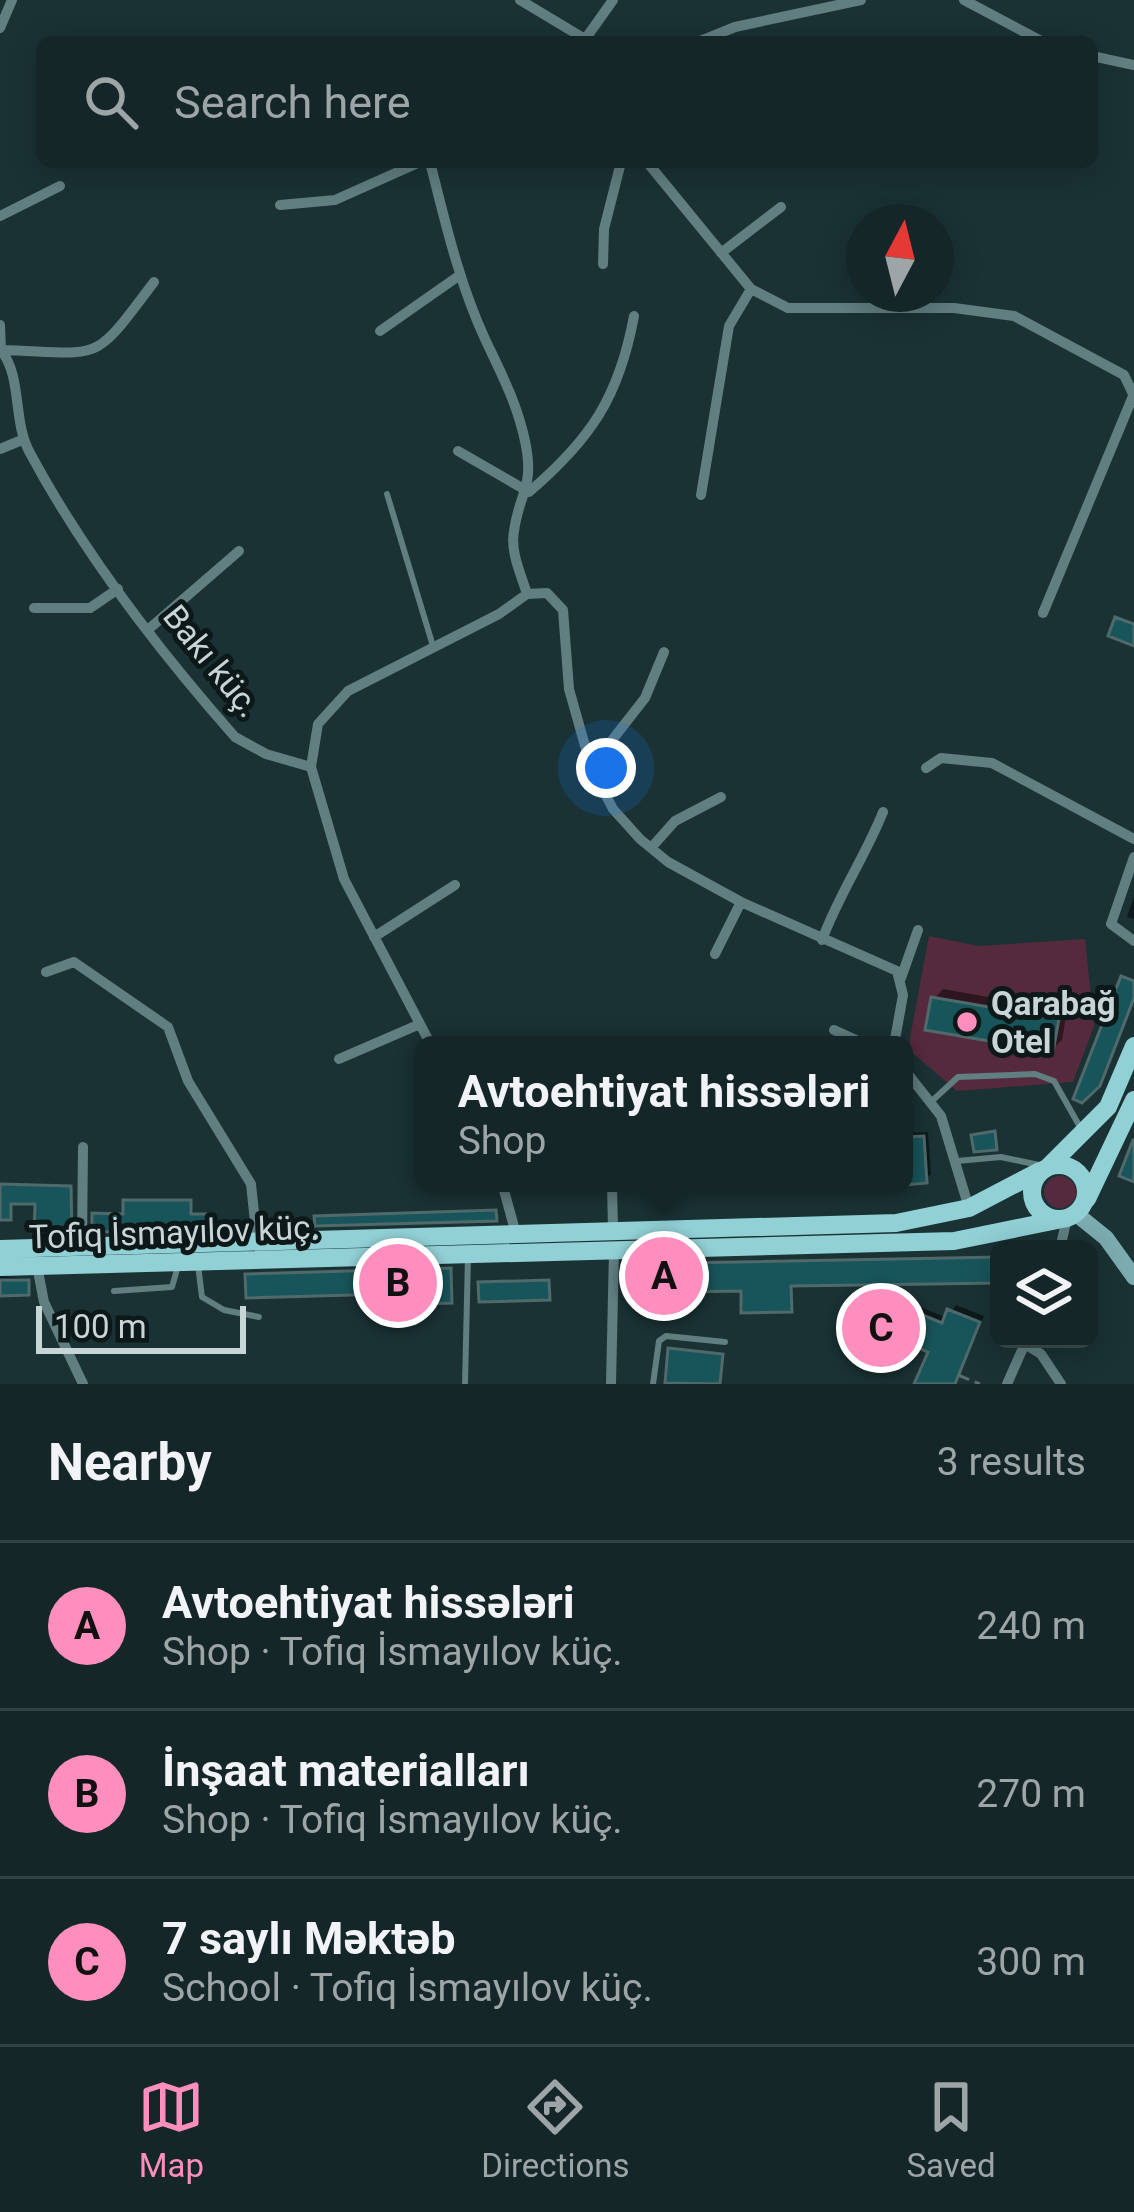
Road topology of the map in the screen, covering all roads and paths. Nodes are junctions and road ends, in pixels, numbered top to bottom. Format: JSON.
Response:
{"nodes":[{"id":1,"x":12,"y":0,"type":"edge"},
{"id":2,"x":520,"y":0,"type":"edge"},
{"id":3,"x":555,"y":0,"type":"edge"},
{"id":4,"x":613,"y":0,"type":"edge"},
{"id":5,"x":861,"y":0,"type":"edge"},
{"id":6,"x":964,"y":0,"type":"edge"},
{"id":7,"x":553,"y":15,"type":"junction"},
{"id":8,"x":0,"y":28,"type":"edge"},
{"id":9,"x":582,"y":36,"type":"edge"},
{"id":10,"x":590,"y":36,"type":"edge"},
{"id":11,"x":714,"y":36,"type":"edge"},
{"id":12,"x":1031,"y":36,"type":"edge"},
{"id":13,"x":1098,"y":57,"type":"edge"},
{"id":14,"x":1134,"y":65,"type":"edge"},
{"id":15,"x":407,"y":168,"type":"edge"},
{"id":16,"x":432,"y":168,"type":"edge"},
{"id":17,"x":619,"y":168,"type":"edge"},
{"id":18,"x":651,"y":168,"type":"edge"},
{"id":19,"x":60,"y":185,"type":"dead end"},
{"id":20,"x":280,"y":205,"type":"dead end"},
{"id":21,"x":781,"y":207,"type":"dead end"},
{"id":22,"x":0,"y":216,"type":"edge"},
{"id":23,"x":721,"y":253,"type":"junction"},
{"id":24,"x":603,"y":264,"type":"dead end"},
{"id":25,"x":460,"y":275,"type":"junction"},
{"id":26,"x":154,"y":282,"type":"dead end"},
{"id":27,"x":752,"y":290,"type":"junction"},
{"id":28,"x":634,"y":316,"type":"dead end"},
{"id":29,"x":0,"y":325,"type":"edge"},
{"id":30,"x":380,"y":331,"type":"dead end"},
{"id":31,"x":1,"y":349,"type":"edge"},
{"id":32,"x":1134,"y":396,"type":"edge"},
{"id":33,"x":22,"y":440,"type":"junction"},
{"id":34,"x":0,"y":449,"type":"edge"},
{"id":35,"x":458,"y":451,"type":"dead end"},
{"id":36,"x":529,"y":492,"type":"junction"},
{"id":37,"x":387,"y":494,"type":"dead end"},
{"id":38,"x":701,"y":495,"type":"dead end"},
{"id":39,"x":239,"y":551,"type":"dead end"},
{"id":40,"x":118,"y":589,"type":"junction"},
{"id":41,"x":527,"y":594,"type":"junction"},
{"id":42,"x":34,"y":608,"type":"dead end"},
{"id":43,"x":1043,"y":613,"type":"dead end"},
{"id":44,"x":151,"y":628,"type":"junction"},
{"id":45,"x":434,"y":646,"type":"junction"},
{"id":46,"x":664,"y":652,"type":"dead end"},
{"id":47,"x":311,"y":766,"type":"junction"},
{"id":48,"x":591,"y":767,"type":"junction"},
{"id":49,"x":926,"y":768,"type":"dead end"},
{"id":50,"x":721,"y":797,"type":"dead end"},
{"id":51,"x":883,"y":812,"type":"dead end"},
{"id":52,"x":1134,"y":839,"type":"edge"},
{"id":53,"x":651,"y":848,"type":"junction"},
{"id":54,"x":1134,"y":856,"type":"edge"},
{"id":55,"x":455,"y":885,"type":"dead end"},
{"id":56,"x":741,"y":902,"type":"junction"},
{"id":57,"x":918,"y":930,"type":"dead end"},
{"id":58,"x":374,"y":937,"type":"junction"},
{"id":59,"x":822,"y":940,"type":"junction"},
{"id":60,"x":1134,"y":941,"type":"edge"},
{"id":61,"x":715,"y":954,"type":"dead end"},
{"id":62,"x":46,"y":973,"type":"dead end"},
{"id":63,"x":901,"y":978,"type":"junction"},
{"id":64,"x":420,"y":1024,"type":"junction"},
{"id":65,"x":834,"y":1030,"type":"dead end"},
{"id":66,"x":426,"y":1036,"type":"edge"},
{"id":67,"x":847,"y":1036,"type":"edge"},
{"id":68,"x":895,"y":1036,"type":"edge"},
{"id":69,"x":1134,"y":1046,"type":"edge"},
{"id":70,"x":339,"y":1059,"type":"dead end"},
{"id":71,"x":913,"y":1082,"type":"edge"},
{"id":72,"x":933,"y":1100,"type":"junction"},
{"id":73,"x":1134,"y":1100,"type":"edge"},
{"id":74,"x":1084,"y":1135,"type":"junction"},
{"id":75,"x":83,"y":1147,"type":"dead end"},
{"id":76,"x":954,"y":1162,"type":"junction"},
{"id":77,"x":1044,"y":1169,"type":"junction"},
{"id":78,"x":504,"y":1192,"type":"edge"},
{"id":79,"x":612,"y":1192,"type":"edge"},
{"id":80,"x":969,"y":1208,"type":"junction"},
{"id":81,"x":1074,"y":1213,"type":"junction"},
{"id":82,"x":516,"y":1234,"type":"junction"},
{"id":83,"x":1064,"y":1240,"type":"edge"},
{"id":84,"x":257,"y":1241,"type":"junction"},
{"id":85,"x":614,"y":1241,"type":"junction"},
{"id":86,"x":82,"y":1247,"type":"junction"},
{"id":87,"x":336,"y":1248,"type":"junction"},
{"id":88,"x":0,"y":1249,"type":"edge"},
{"id":89,"x":468,"y":1256,"type":"junction"},
{"id":90,"x":36,"y":1257,"type":"junction"},
{"id":91,"x":188,"y":1262,"type":"junction"},
{"id":92,"x":0,"y":1267,"type":"edge"},
{"id":93,"x":1134,"y":1277,"type":"edge"},
{"id":94,"x":114,"y":1291,"type":"dead end"},
{"id":95,"x":259,"y":1317,"type":"dead end"},
{"id":96,"x":725,"y":1342,"type":"dead end"},
{"id":97,"x":1023,"y":1348,"type":"edge"},
{"id":98,"x":1034,"y":1348,"type":"edge"},
{"id":99,"x":958,"y":1375,"type":"dead end"},
{"id":100,"x":83,"y":1384,"type":"edge"},
{"id":101,"x":465,"y":1384,"type":"edge"},
{"id":102,"x":611,"y":1384,"type":"edge"},
{"id":103,"x":653,"y":1384,"type":"edge"},
{"id":104,"x":980,"y":1384,"type":"edge"},
{"id":105,"x":1007,"y":1384,"type":"edge"},
{"id":106,"x":1061,"y":1384,"type":"edge"}],
"edges":[{"from":1,"to":8,"type":"street"},
{"from":2,"to":7,"type":"street"},
{"from":3,"to":7,"type":"street"},
{"from":4,"to":10,"type":"street"},
{"from":5,"to":11,"type":"street"},
{"from":6,"to":12,"type":"street"},
{"from":7,"to":9,"type":"street"},
{"from":13,"to":14,"type":"street"},
{"from":15,"to":20,"type":"street"},
{"from":16,"to":25,"type":"street"},
{"from":17,"to":24,"type":"street"},
{"from":18,"to":23,"type":"street"},
{"from":19,"to":22,"type":"street"},
{"from":21,"to":23,"type":"street"},
{"from":23,"to":27,"type":"street"},
{"from":25,"to":30,"type":"street"},
{"from":25,"to":36,"type":"street"},
{"from":26,"to":31,"type":"street"},
{"from":27,"to":32,"type":"street"},
{"from":27,"to":38,"type":"street"},
{"from":28,"to":36,"type":"street"},
{"from":29,"to":31,"type":"street","name":"Bakı küç."},
{"from":31,"to":33,"type":"street","name":"Bakı küç."},
{"from":32,"to":43,"type":"street"},
{"from":33,"to":34,"type":"street"},
{"from":33,"to":40,"type":"street","name":"Bakı küç."},
{"from":35,"to":36,"type":"street"},
{"from":36,"to":41,"type":"street"},
{"from":37,"to":45,"type":"lane"},
{"from":39,"to":44,"type":"street"},
{"from":40,"to":42,"type":"street"},
{"from":40,"to":44,"type":"street","name":"Bakı küç."},
{"from":41,"to":45,"type":"street"},
{"from":41,"to":48,"type":"street"},
{"from":44,"to":47,"type":"street","name":"Bakı küç."},
{"from":45,"to":47,"type":"street"},
{"from":46,"to":48,"type":"street"},
{"from":47,"to":58,"type":"street"},
{"from":48,"to":53,"type":"street"},
{"from":49,"to":52,"type":"street"},
{"from":50,"to":53,"type":"street"},
{"from":51,"to":59,"type":"street"},
{"from":53,"to":56,"type":"street"},
{"from":54,"to":60,"type":"street"},
{"from":55,"to":58,"type":"street"},
{"from":56,"to":59,"type":"street"},
{"from":56,"to":61,"type":"street"},
{"from":57,"to":63,"type":"street"},
{"from":58,"to":64,"type":"street"},
{"from":59,"to":63,"type":"street"},
{"from":62,"to":84,"type":"street"},
{"from":63,"to":68,"type":"street"},
{"from":64,"to":66,"type":"street"},
{"from":64,"to":70,"type":"street"},
{"from":65,"to":67,"type":"street"},
{"from":69,"to":74,"type":"main road"},
{"from":71,"to":72,"type":"street"},
{"from":72,"to":74,"type":"lane"},
{"from":72,"to":76,"type":"street"},
{"from":73,"to":81,"type":"main road"},
{"from":74,"to":77,"type":"main road"},
{"from":75,"to":86,"type":"street"},
{"from":76,"to":77,"type":"lane"},
{"from":76,"to":80,"type":"street"},
{"from":77,"to":80,"type":"main road"},
{"from":77,"to":81,"type":"main road"},
{"from":77,"to":81,"type":"main road"},
{"from":78,"to":82,"type":"street"},
{"from":79,"to":85,"type":"street"},
{"from":80,"to":85,"type":"main road"},
{"from":81,"to":83,"type":"street"},
{"from":81,"to":85,"type":"main road","name":"Tofiq İsmayılov küç."},
{"from":81,"to":93,"type":"street"},
{"from":82,"to":85,"type":"main road"},
{"from":82,"to":87,"type":"main road"},
{"from":84,"to":86,"type":"main road"},
{"from":84,"to":87,"type":"main road"},
{"from":85,"to":89,"type":"main road","name":"Tofiq İsmayılov küç."},
{"from":85,"to":102,"type":"street"},
{"from":86,"to":90,"type":"main road"},
{"from":87,"to":89,"type":"main road","name":"Tofiq İsmayılov küç."},
{"from":87,"to":91,"type":"main road","name":"Tofiq İsmayılov küç."},
{"from":88,"to":90,"type":"main road"},
{"from":89,"to":101,"type":"lane"},
{"from":90,"to":91,"type":"main road","name":"Tofiq İsmayılov küç."},
{"from":90,"to":92,"type":"main road","name":"Tofiq İsmayılov küç."},
{"from":90,"to":100,"type":"street"},
{"from":91,"to":94,"type":"lane"},
{"from":91,"to":95,"type":"lane"},
{"from":96,"to":103,"type":"lane"},
{"from":97,"to":105,"type":"street"},
{"from":98,"to":106,"type":"street"},
{"from":99,"to":104,"type":"path"}]}
